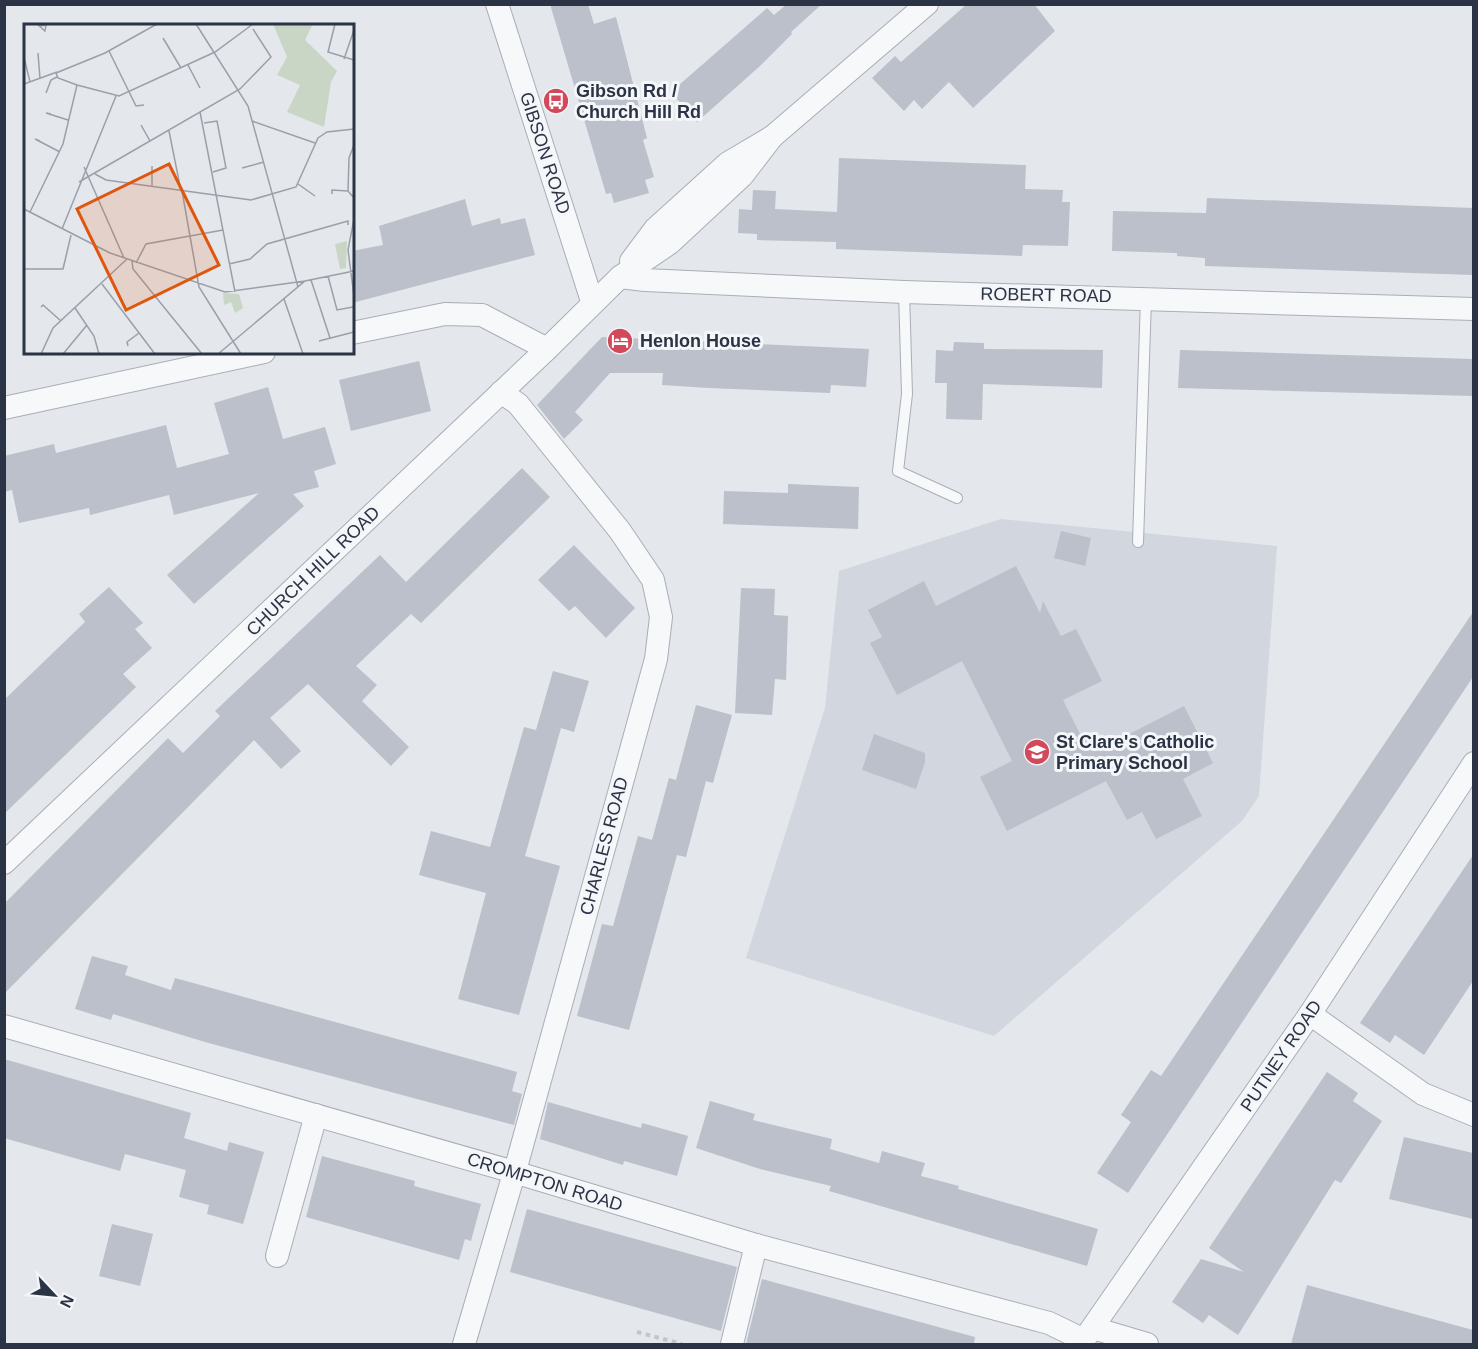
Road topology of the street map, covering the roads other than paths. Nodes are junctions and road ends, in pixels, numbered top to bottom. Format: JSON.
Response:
{"nodes":[{"id":1,"x":497,"y":4,"type":"edge"},
{"id":2,"x":927,"y":4,"type":"edge"},
{"id":3,"x":620,"y":276,"type":"junction"},
{"id":4,"x":904,"y":292,"type":"junction"},
{"id":5,"x":1146,"y":298,"type":"junction"},
{"id":6,"x":592,"y":302,"type":"junction"},
{"id":7,"x":1473,"y":309,"type":"edge"},
{"id":8,"x":354,"y":333,"type":"edge"},
{"id":9,"x":547,"y":349,"type":"junction"},
{"id":10,"x":255,"y":354,"type":"edge"},
{"id":11,"x":501,"y":392,"type":"junction"},
{"id":12,"x":4,"y":408,"type":"edge"},
{"id":13,"x":957,"y":498,"type":"dead end"},
{"id":14,"x":1138,"y":542,"type":"dead end"},
{"id":15,"x":1473,"y":763,"type":"edge"},
{"id":16,"x":4,"y":863,"type":"edge"},
{"id":17,"x":1310,"y":1014,"type":"junction"},
{"id":18,"x":4,"y":1026,"type":"edge"},
{"id":19,"x":316,"y":1115,"type":"junction"},
{"id":20,"x":1473,"y":1115,"type":"edge"},
{"id":21,"x":514,"y":1172,"type":"junction"},
{"id":22,"x":756,"y":1245,"type":"junction"},
{"id":23,"x":276,"y":1256,"type":"dead end"},
{"id":24,"x":1086,"y":1337,"type":"edge"},
{"id":25,"x":464,"y":1344,"type":"edge"},
{"id":26,"x":732,"y":1344,"type":"edge"},
{"id":27,"x":1147,"y":1344,"type":"edge"}],
"edges":[{"from":1,"to":6,"type":"street","name":"GIBSON ROAD"},
{"from":2,"to":3,"type":"street","name":"CHURCH HILL ROAD"},
{"from":3,"to":4,"type":"street","name":"ROBERT ROAD"},
{"from":3,"to":6,"type":"street","name":"CHURCH HILL ROAD"},
{"from":4,"to":5,"type":"street","name":"ROBERT ROAD"},
{"from":4,"to":13,"type":"lane"},
{"from":5,"to":7,"type":"street","name":"ROBERT ROAD"},
{"from":5,"to":14,"type":"lane"},
{"from":6,"to":9,"type":"street","name":"CHURCH HILL ROAD"},
{"from":8,"to":9,"type":"street"},
{"from":9,"to":11,"type":"street","name":"CHURCH HILL ROAD"},
{"from":10,"to":12,"type":"street"},
{"from":11,"to":16,"type":"street","name":"CHURCH HILL ROAD"},
{"from":11,"to":21,"type":"street","name":"CHARLES ROAD"},
{"from":15,"to":17,"type":"street","name":"PUTNEY ROAD"},
{"from":17,"to":20,"type":"street"},
{"from":17,"to":24,"type":"street","name":"PUTNEY ROAD"},
{"from":18,"to":19,"type":"street","name":"CROMPTON ROAD"},
{"from":19,"to":21,"type":"street","name":"CROMPTON ROAD"},
{"from":19,"to":23,"type":"street"},
{"from":21,"to":22,"type":"street","name":"CROMPTON ROAD"},
{"from":21,"to":25,"type":"street","name":"CHARLES ROAD"},
{"from":22,"to":24,"type":"street","name":"CROMPTON ROAD"},
{"from":22,"to":26,"type":"street"},
{"from":24,"to":27,"type":"street","name":"CROMPTON ROAD"}]}
